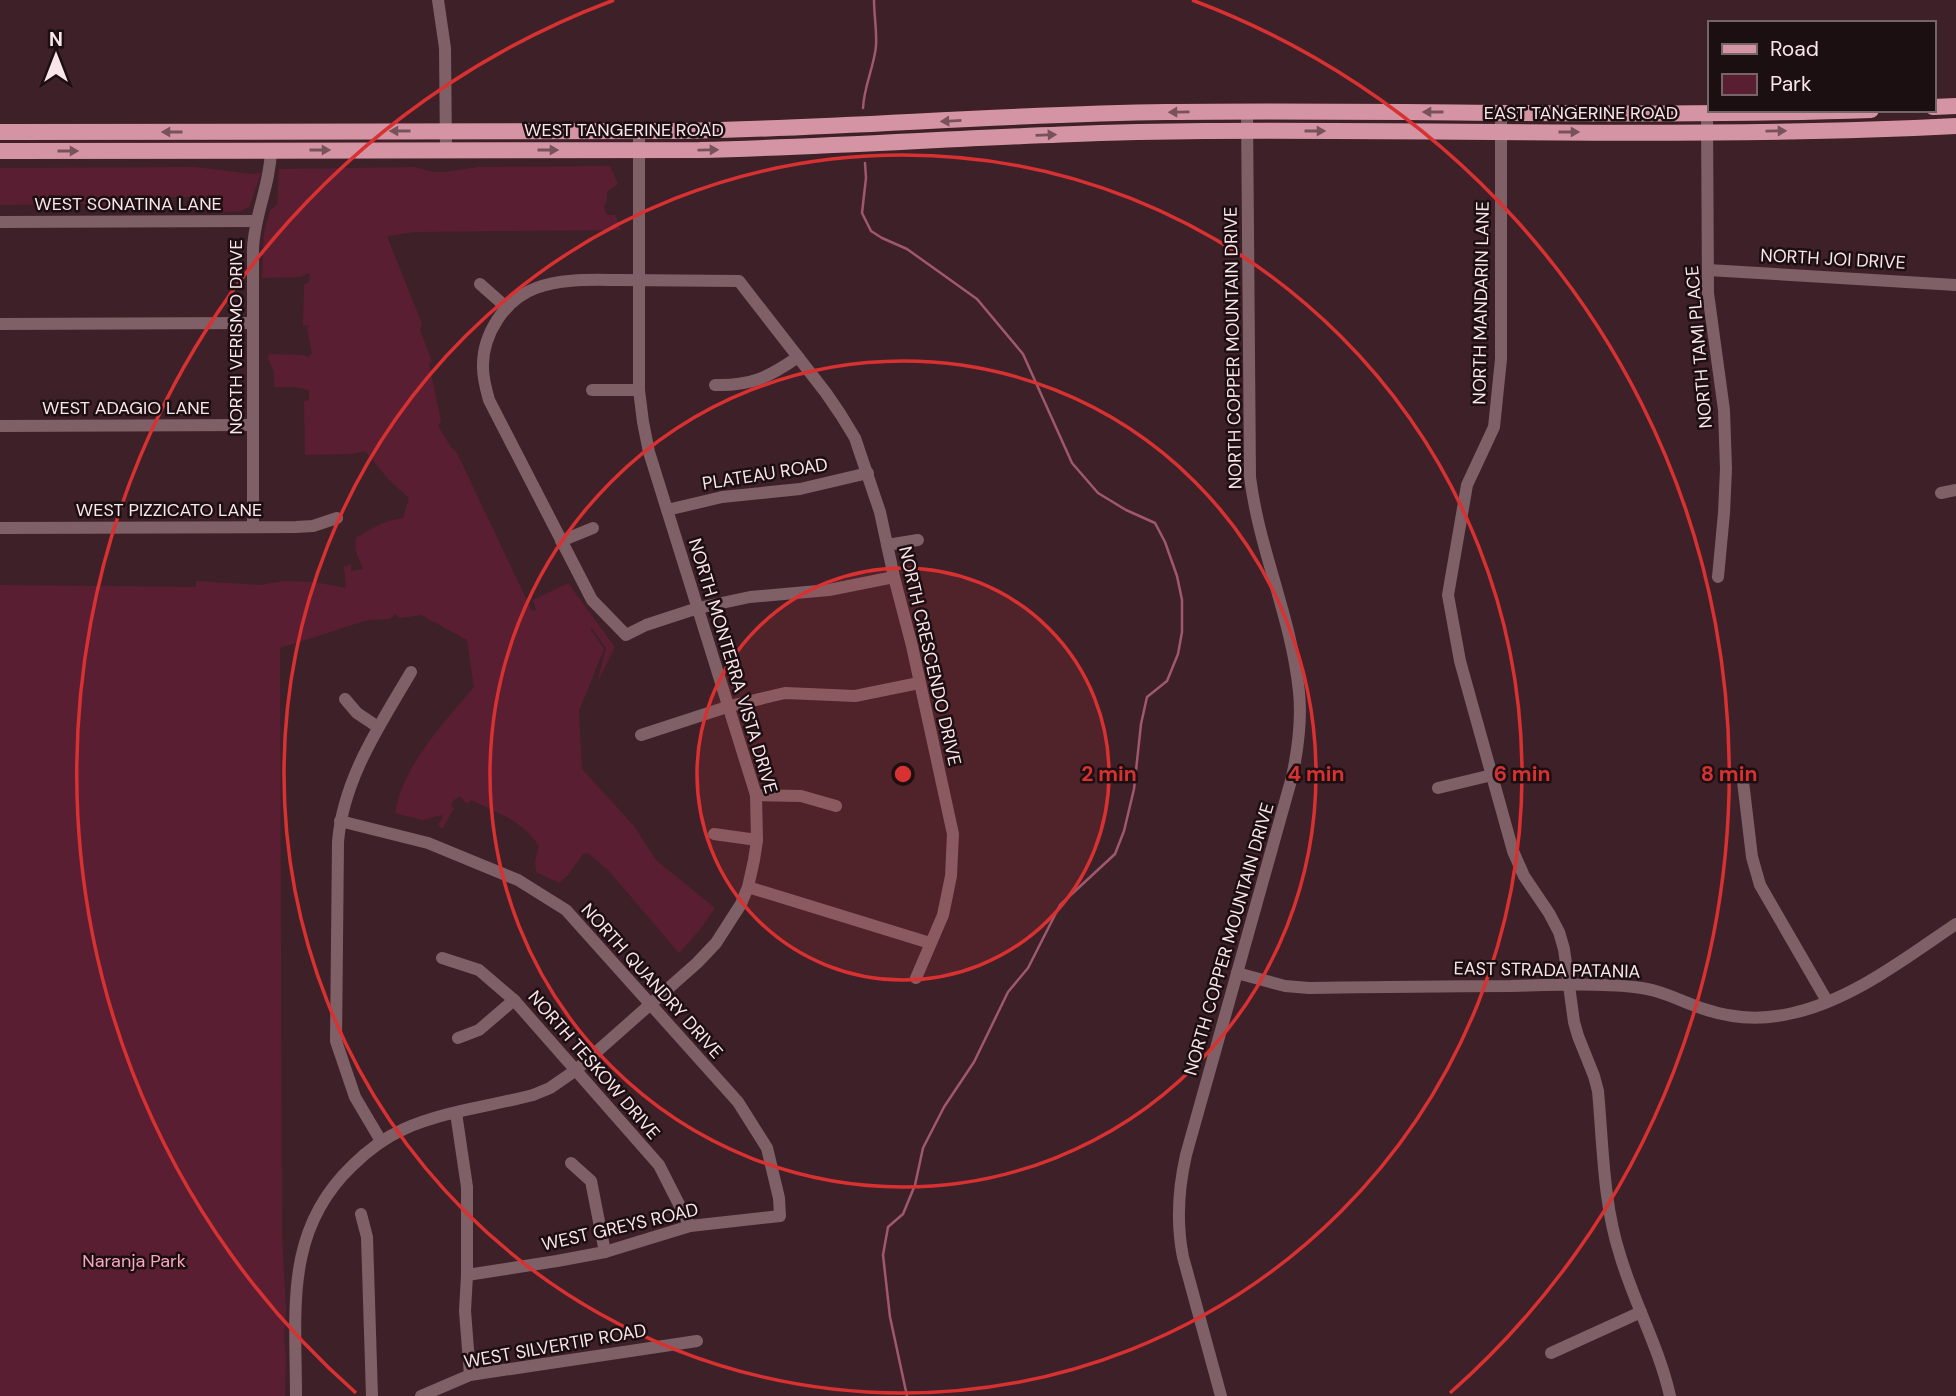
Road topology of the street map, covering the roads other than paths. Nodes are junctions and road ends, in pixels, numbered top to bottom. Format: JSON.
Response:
{"nodes":[{"id":1,"x":438,"y":0,"type":"edge"},
{"id":2,"x":1956,"y":106,"type":"edge"},
{"id":3,"x":1935,"y":107,"type":"edge"},
{"id":4,"x":1247,"y":111,"type":"junction"},
{"id":5,"x":1501,"y":112,"type":"junction"},
{"id":6,"x":1762,"y":112,"type":"edge"},
{"id":7,"x":1707,"y":113,"type":"junction"},
{"id":8,"x":1956,"y":126,"type":"edge"},
{"id":9,"x":447,"y":131,"type":"junction"},
{"id":10,"x":639,"y":131,"type":"junction"},
{"id":11,"x":1247,"y":131,"type":"junction"},
{"id":12,"x":0,"y":132,"type":"edge"},
{"id":13,"x":1501,"y":132,"type":"junction"},
{"id":14,"x":1708,"y":132,"type":"junction"},
{"id":15,"x":271,"y":150,"type":"junction"},
{"id":16,"x":446,"y":150,"type":"junction"},
{"id":17,"x":640,"y":150,"type":"junction"},
{"id":18,"x":0,"y":151,"type":"edge"},
{"id":19,"x":256,"y":221,"type":"junction"},
{"id":20,"x":0,"y":222,"type":"edge"},
{"id":21,"x":1708,"y":270,"type":"junction"},
{"id":22,"x":639,"y":280,"type":"junction"},
{"id":23,"x":480,"y":284,"type":"dead end"},
{"id":24,"x":1956,"y":285,"type":"edge"},
{"id":25,"x":506,"y":307,"type":"junction"},
{"id":26,"x":252,"y":323,"type":"junction"},
{"id":27,"x":0,"y":324,"type":"edge"},
{"id":28,"x":798,"y":357,"type":"junction"},
{"id":29,"x":715,"y":385,"type":"dead end"},
{"id":30,"x":592,"y":390,"type":"dead end"},
{"id":31,"x":639,"y":390,"type":"junction"},
{"id":32,"x":253,"y":425,"type":"junction"},
{"id":33,"x":0,"y":426,"type":"edge"},
{"id":34,"x":868,"y":473,"type":"junction"},
{"id":35,"x":1956,"y":490,"type":"edge"},
{"id":36,"x":1941,"y":493,"type":"dead end"},
{"id":37,"x":667,"y":510,"type":"junction"},
{"id":38,"x":337,"y":518,"type":"dead end"},
{"id":39,"x":253,"y":527,"type":"junction"},
{"id":40,"x":0,"y":528,"type":"edge"},
{"id":41,"x":593,"y":528,"type":"dead end"},
{"id":42,"x":918,"y":540,"type":"dead end"},
{"id":43,"x":561,"y":541,"type":"junction"},
{"id":44,"x":887,"y":545,"type":"junction"},
{"id":45,"x":894,"y":577,"type":"junction"},
{"id":46,"x":1718,"y":577,"type":"dead end"},
{"id":47,"x":698,"y":608,"type":"junction"},
{"id":48,"x":411,"y":672,"type":"dead end"},
{"id":49,"x":919,"y":683,"type":"junction"},
{"id":50,"x":345,"y":699,"type":"dead end"},
{"id":51,"x":730,"y":706,"type":"junction"},
{"id":52,"x":378,"y":727,"type":"junction"},
{"id":53,"x":641,"y":735,"type":"dead end"},
{"id":54,"x":1742,"y":773,"type":"dead end"},
{"id":55,"x":1492,"y":775,"type":"junction"},
{"id":56,"x":1438,"y":788,"type":"dead end"},
{"id":57,"x":756,"y":795,"type":"junction"},
{"id":58,"x":836,"y":806,"type":"dead end"},
{"id":59,"x":340,"y":821,"type":"junction"},
{"id":60,"x":714,"y":834,"type":"dead end"},
{"id":61,"x":757,"y":841,"type":"junction"},
{"id":62,"x":748,"y":887,"type":"junction"},
{"id":63,"x":1956,"y":924,"type":"edge"},
{"id":64,"x":930,"y":943,"type":"junction"},
{"id":65,"x":442,"y":958,"type":"dead end"},
{"id":66,"x":1237,"y":973,"type":"junction"},
{"id":67,"x":916,"y":978,"type":"dead end"},
{"id":68,"x":1568,"y":985,"type":"junction"},
{"id":69,"x":513,"y":1000,"type":"junction"},
{"id":70,"x":1827,"y":1001,"type":"junction"},
{"id":71,"x":650,"y":1005,"type":"junction"},
{"id":72,"x":458,"y":1038,"type":"dead end"},
{"id":73,"x":576,"y":1070,"type":"junction"},
{"id":74,"x":456,"y":1113,"type":"junction"},
{"id":75,"x":381,"y":1142,"type":"junction"},
{"id":76,"x":570,"y":1163,"type":"dead end"},
{"id":77,"x":361,"y":1214,"type":"dead end"},
{"id":78,"x":780,"y":1216,"type":"joint"},
{"id":79,"x":690,"y":1226,"type":"junction"},
{"id":80,"x":605,"y":1252,"type":"junction"},
{"id":81,"x":467,"y":1275,"type":"junction"},
{"id":82,"x":1641,"y":1312,"type":"junction"},
{"id":83,"x":697,"y":1341,"type":"dead end"},
{"id":84,"x":1551,"y":1353,"type":"dead end"},
{"id":85,"x":470,"y":1375,"type":"junction"},
{"id":86,"x":296,"y":1396,"type":"edge"},
{"id":87,"x":372,"y":1396,"type":"edge"},
{"id":88,"x":421,"y":1396,"type":"edge"},
{"id":89,"x":1221,"y":1396,"type":"edge"},
{"id":90,"x":1670,"y":1396,"type":"edge"}],
"edges":[{"from":1,"to":9,"type":"street"},
{"from":2,"to":3,"type":"main road"},
{"from":5,"to":4,"type":"main road","name":"EAST TANGERINE ROAD","one_way":true},
{"from":4,"to":10,"type":"main road","name":"WEST TANGERINE ROAD","one_way":true},
{"from":4,"to":11,"type":"street","name":"NORTH COPPER MOUNTAIN DRIVE"},
{"from":5,"to":7,"type":"main road","name":"EAST TANGERINE ROAD"},
{"from":5,"to":13,"type":"street","name":"NORTH MANDARIN LANE"},
{"from":6,"to":7,"type":"main road","name":"EAST TANGERINE ROAD"},
{"from":7,"to":14,"type":"street","name":"NORTH TAMI PLACE"},
{"from":14,"to":8,"type":"main road","name":"EAST TANGERINE ROAD","one_way":true},
{"from":9,"to":10,"type":"main road","name":"WEST TANGERINE ROAD"},
{"from":9,"to":12,"type":"main road","name":"WEST TANGERINE ROAD","one_way":true},
{"from":9,"to":16,"type":"street"},
{"from":10,"to":17,"type":"street","name":"NORTH MONTERRA VISTA DRIVE"},
{"from":11,"to":13,"type":"main road","name":"EAST TANGERINE ROAD","one_way":true},
{"from":17,"to":11,"type":"main road","name":"WEST TANGERINE ROAD","one_way":true},
{"from":11,"to":66,"type":"street","name":"NORTH COPPER MOUNTAIN DRIVE"},
{"from":13,"to":14,"type":"main road","name":"EAST TANGERINE ROAD","one_way":true},
{"from":13,"to":55,"type":"street","name":"NORTH MANDARIN LANE"},
{"from":14,"to":21,"type":"street","name":"NORTH TAMI PLACE"},
{"from":15,"to":16,"type":"main road","name":"WEST TANGERINE ROAD","one_way":true},
{"from":18,"to":15,"type":"main road","name":"WEST TANGERINE ROAD","one_way":true},
{"from":15,"to":19,"type":"street","name":"NORTH VERISMO DRIVE"},
{"from":16,"to":17,"type":"main road","name":"WEST TANGERINE ROAD","one_way":true},
{"from":17,"to":22,"type":"street","name":"NORTH MONTERRA VISTA DRIVE"},
{"from":19,"to":20,"type":"street","name":"WEST SONATINA LANE"},
{"from":19,"to":26,"type":"street","name":"NORTH VERISMO DRIVE"},
{"from":21,"to":24,"type":"street","name":"NORTH JOI DRIVE"},
{"from":21,"to":46,"type":"street","name":"NORTH TAMI PLACE"},
{"from":22,"to":25,"type":"street"},
{"from":22,"to":28,"type":"street","name":"NORTH CRESCENDO DRIVE"},
{"from":22,"to":31,"type":"street","name":"NORTH MONTERRA VISTA DRIVE"},
{"from":23,"to":25,"type":"street"},
{"from":25,"to":43,"type":"street"},
{"from":26,"to":27,"type":"street"},
{"from":26,"to":32,"type":"street","name":"NORTH VERISMO DRIVE"},
{"from":28,"to":29,"type":"street"},
{"from":28,"to":34,"type":"street","name":"NORTH CRESCENDO DRIVE"},
{"from":30,"to":31,"type":"street"},
{"from":31,"to":37,"type":"street","name":"NORTH MONTERRA VISTA DRIVE"},
{"from":32,"to":33,"type":"street","name":"WEST ADAGIO LANE"},
{"from":32,"to":39,"type":"street","name":"NORTH VERISMO DRIVE"},
{"from":34,"to":37,"type":"street","name":"PLATEAU ROAD"},
{"from":34,"to":44,"type":"street","name":"NORTH CRESCENDO DRIVE"},
{"from":35,"to":36,"type":"street"},
{"from":37,"to":47,"type":"street","name":"NORTH MONTERRA VISTA DRIVE"},
{"from":38,"to":39,"type":"street","name":"WEST PIZZICATO LANE"},
{"from":39,"to":40,"type":"street","name":"WEST PIZZICATO LANE"},
{"from":41,"to":43,"type":"street"},
{"from":42,"to":44,"type":"street"},
{"from":43,"to":47,"type":"street"},
{"from":44,"to":45,"type":"street","name":"NORTH CRESCENDO DRIVE"},
{"from":45,"to":47,"type":"street"},
{"from":45,"to":49,"type":"street","name":"NORTH CRESCENDO DRIVE"},
{"from":47,"to":51,"type":"street","name":"NORTH MONTERRA VISTA DRIVE"},
{"from":48,"to":52,"type":"street"},
{"from":49,"to":51,"type":"street"},
{"from":49,"to":64,"type":"street","name":"NORTH CRESCENDO DRIVE"},
{"from":50,"to":52,"type":"street"},
{"from":51,"to":53,"type":"street"},
{"from":51,"to":57,"type":"street","name":"NORTH MONTERRA VISTA DRIVE"},
{"from":52,"to":59,"type":"street"},
{"from":54,"to":70,"type":"street"},
{"from":55,"to":56,"type":"street"},
{"from":55,"to":68,"type":"street","name":"NORTH MANDARIN LANE"},
{"from":57,"to":58,"type":"street"},
{"from":57,"to":61,"type":"street","name":"NORTH MONTERRA VISTA DRIVE"},
{"from":59,"to":71,"type":"street","name":"NORTH QUANDRY DRIVE"},
{"from":59,"to":75,"type":"street"},
{"from":60,"to":61,"type":"street"},
{"from":61,"to":62,"type":"street","name":"NORTH MONTERRA VISTA DRIVE"},
{"from":62,"to":64,"type":"street"},
{"from":62,"to":71,"type":"street","name":"NORTH MONTERRA VISTA DRIVE"},
{"from":63,"to":70,"type":"street","name":"EAST STRADA PATANIA"},
{"from":64,"to":67,"type":"street","name":"NORTH CRESCENDO DRIVE"},
{"from":65,"to":69,"type":"street","name":"NORTH TESKOW DRIVE"},
{"from":66,"to":68,"type":"street","name":"EAST STRADA PATANIA"},
{"from":66,"to":89,"type":"street","name":"NORTH COPPER MOUNTAIN DRIVE"},
{"from":68,"to":70,"type":"street","name":"EAST STRADA PATANIA"},
{"from":68,"to":82,"type":"street","name":"NORTH MANDARIN LANE"},
{"from":69,"to":72,"type":"street"},
{"from":69,"to":73,"type":"street","name":"NORTH TESKOW DRIVE"},
{"from":71,"to":73,"type":"street","name":"NORTH MONTERRA VISTA DRIVE"},
{"from":71,"to":78,"type":"street","name":"NORTH QUANDRY DRIVE"},
{"from":73,"to":74,"type":"street","name":"NORTH MONTERRA VISTA DRIVE"},
{"from":73,"to":79,"type":"street","name":"NORTH TESKOW DRIVE"},
{"from":74,"to":75,"type":"street","name":"NORTH MONTERRA VISTA DRIVE"},
{"from":74,"to":81,"type":"street"},
{"from":75,"to":86,"type":"street","name":"NORTH MONTERRA VISTA DRIVE"},
{"from":76,"to":80,"type":"street"},
{"from":77,"to":87,"type":"street"},
{"from":78,"to":79,"type":"street","name":"WEST GREYS ROAD"},
{"from":79,"to":80,"type":"street","name":"WEST GREYS ROAD"},
{"from":80,"to":81,"type":"street","name":"WEST GREYS ROAD"},
{"from":81,"to":85,"type":"street"},
{"from":82,"to":84,"type":"street"},
{"from":82,"to":90,"type":"street","name":"NORTH MANDARIN LANE"},
{"from":83,"to":85,"type":"street","name":"WEST SILVERTIP ROAD"},
{"from":85,"to":88,"type":"street","name":"WEST SILVERTIP ROAD"}]}
